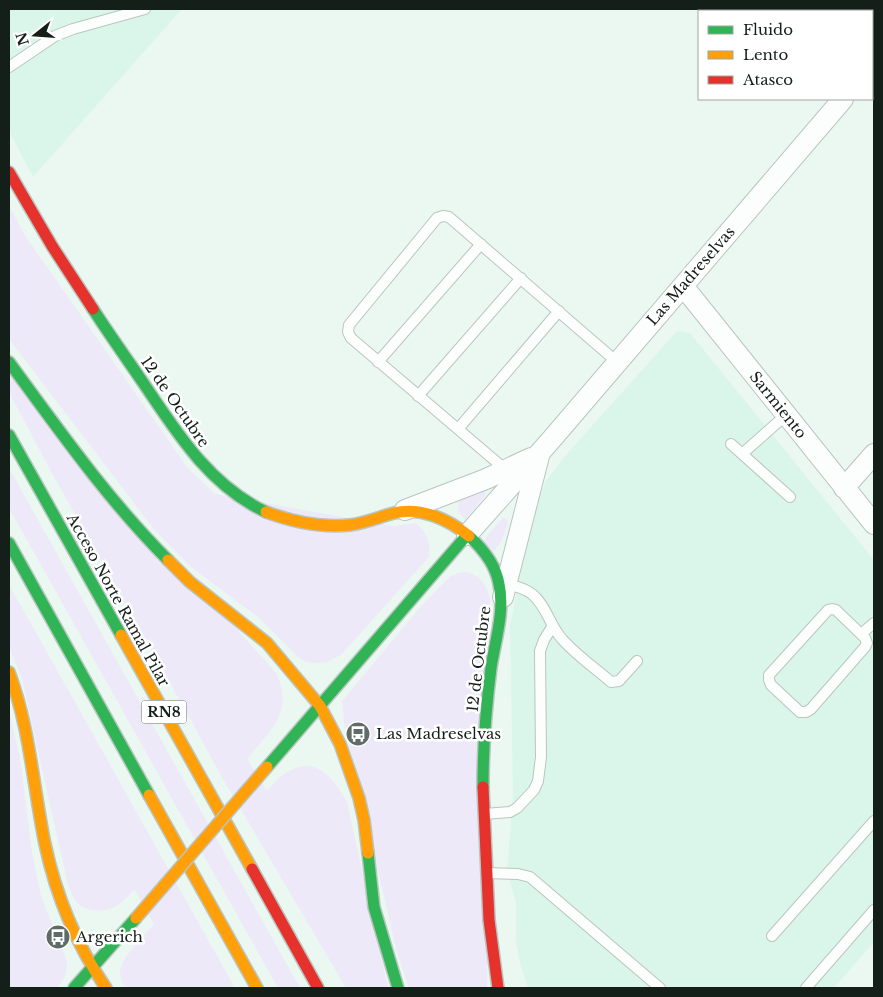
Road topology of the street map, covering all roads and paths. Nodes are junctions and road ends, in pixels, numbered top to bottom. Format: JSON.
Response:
{"nodes":[{"id":1,"x":145,"y":9,"type":"edge"},
{"id":2,"x":9,"y":67,"type":"edge"},
{"id":3,"x":843,"y":100,"type":"edge"},
{"id":4,"x":9,"y":172,"type":"edge"},
{"id":5,"x":481,"y":244,"type":"junction"},
{"id":6,"x":520,"y":278,"type":"junction"},
{"id":7,"x":683,"y":286,"type":"junction"},
{"id":8,"x":559,"y":311,"type":"junction"},
{"id":9,"x":9,"y":362,"type":"edge"},
{"id":10,"x":378,"y":362,"type":"junction"},
{"id":11,"x":617,"y":362,"type":"junction"},
{"id":12,"x":418,"y":396,"type":"junction"},
{"id":13,"x":786,"y":415,"type":"junction"},
{"id":14,"x":458,"y":429,"type":"junction"},
{"id":15,"x":9,"y":435,"type":"edge"},
{"id":16,"x":731,"y":444,"type":"dead end"},
{"id":17,"x":539,"y":454,"type":"junction"},
{"id":18,"x":742,"y":454,"type":"junction"},
{"id":19,"x":874,"y":454,"type":"edge"},
{"id":20,"x":506,"y":470,"type":"junction"},
{"id":21,"x":844,"y":488,"type":"junction"},
{"id":22,"x":790,"y":497,"type":"dead end"},
{"id":23,"x":404,"y":511,"type":"junction"},
{"id":24,"x":874,"y":524,"type":"edge"},
{"id":25,"x":467,"y":535,"type":"junction"},
{"id":26,"x":9,"y":543,"type":"edge"},
{"id":27,"x":507,"y":584,"type":"junction"},
{"id":28,"x":501,"y":603,"type":"junction"},
{"id":29,"x":874,"y":623,"type":"edge"},
{"id":30,"x":552,"y":627,"type":"junction"},
{"id":31,"x":861,"y":634,"type":"junction"},
{"id":32,"x":637,"y":661,"type":"dead end"},
{"id":33,"x":9,"y":672,"type":"edge"},
{"id":34,"x":320,"y":706,"type":"junction"},
{"id":35,"x":484,"y":814,"type":"junction"},
{"id":36,"x":874,"y":821,"type":"edge"},
{"id":37,"x":486,"y":874,"type":"junction"},
{"id":38,"x":874,"y":910,"type":"edge"},
{"id":39,"x":772,"y":936,"type":"dead end"},
{"id":40,"x":91,"y":969,"type":"junction"},
{"id":41,"x":74,"y":988,"type":"edge"},
{"id":42,"x":106,"y":988,"type":"edge"},
{"id":43,"x":257,"y":988,"type":"edge"},
{"id":44,"x":318,"y":988,"type":"edge"},
{"id":45,"x":398,"y":988,"type":"edge"},
{"id":46,"x":498,"y":988,"type":"edge"},
{"id":47,"x":660,"y":988,"type":"edge"},
{"id":48,"x":806,"y":988,"type":"edge"}],
"edges":[{"from":1,"to":2,"type":"lane"},
{"from":3,"to":7,"type":"street","name":"Las Madreselvas"},
{"from":4,"to":23,"type":"main road","name":"12 de Octubre"},
{"from":5,"to":6,"type":"lane"},
{"from":5,"to":10,"type":"lane"},
{"from":5,"to":10,"type":"lane"},
{"from":6,"to":8,"type":"lane"},
{"from":6,"to":12,"type":"lane"},
{"from":7,"to":11,"type":"street","name":"Las Madreselvas"},
{"from":7,"to":13,"type":"street","name":"Sarmiento"},
{"from":8,"to":11,"type":"lane"},
{"from":8,"to":14,"type":"lane"},
{"from":9,"to":34,"type":"main road"},
{"from":10,"to":12,"type":"lane"},
{"from":11,"to":17,"type":"street","name":"Las Madreselvas"},
{"from":12,"to":14,"type":"lane"},
{"from":13,"to":18,"type":"lane"},
{"from":13,"to":21,"type":"street","name":"Sarmiento"},
{"from":14,"to":20,"type":"lane"},
{"from":15,"to":44,"type":"main road","name":"Acceso Norte Ramal Pilar","number":"RN8"},
{"from":16,"to":18,"type":"lane"},
{"from":17,"to":20,"type":"street","name":"Las Madreselvas"},
{"from":17,"to":25,"type":"street"},
{"from":17,"to":27,"type":"street","name":"Las Madreselvas"},
{"from":18,"to":22,"type":"lane"},
{"from":19,"to":21,"type":"street"},
{"from":20,"to":23,"type":"street","name":"Las Madreselvas"},
{"from":21,"to":24,"type":"street","name":"Sarmiento"},
{"from":23,"to":25,"type":"main road","name":"12 de Octubre"},
{"from":25,"to":28,"type":"main road","name":"12 de Octubre"},
{"from":25,"to":34,"type":"main road"},
{"from":26,"to":43,"type":"main road"},
{"from":27,"to":28,"type":"street","name":"Las Madreselvas"},
{"from":27,"to":30,"type":"lane"},
{"from":28,"to":35,"type":"main road","name":"12 de Octubre"},
{"from":29,"to":31,"type":"lane"},
{"from":30,"to":32,"type":"lane"},
{"from":30,"to":35,"type":"lane"},
{"from":31,"to":31,"type":"lane"},
{"from":33,"to":40,"type":"main road"},
{"from":34,"to":40,"type":"main road","bridge":true},
{"from":34,"to":45,"type":"main road"},
{"from":35,"to":37,"type":"main road","name":"12 de Octubre"},
{"from":36,"to":39,"type":"lane"},
{"from":37,"to":46,"type":"main road","name":"12 de Octubre"},
{"from":37,"to":47,"type":"lane"},
{"from":38,"to":48,"type":"lane"},
{"from":40,"to":41,"type":"main road"},
{"from":40,"to":42,"type":"main road"}]}
